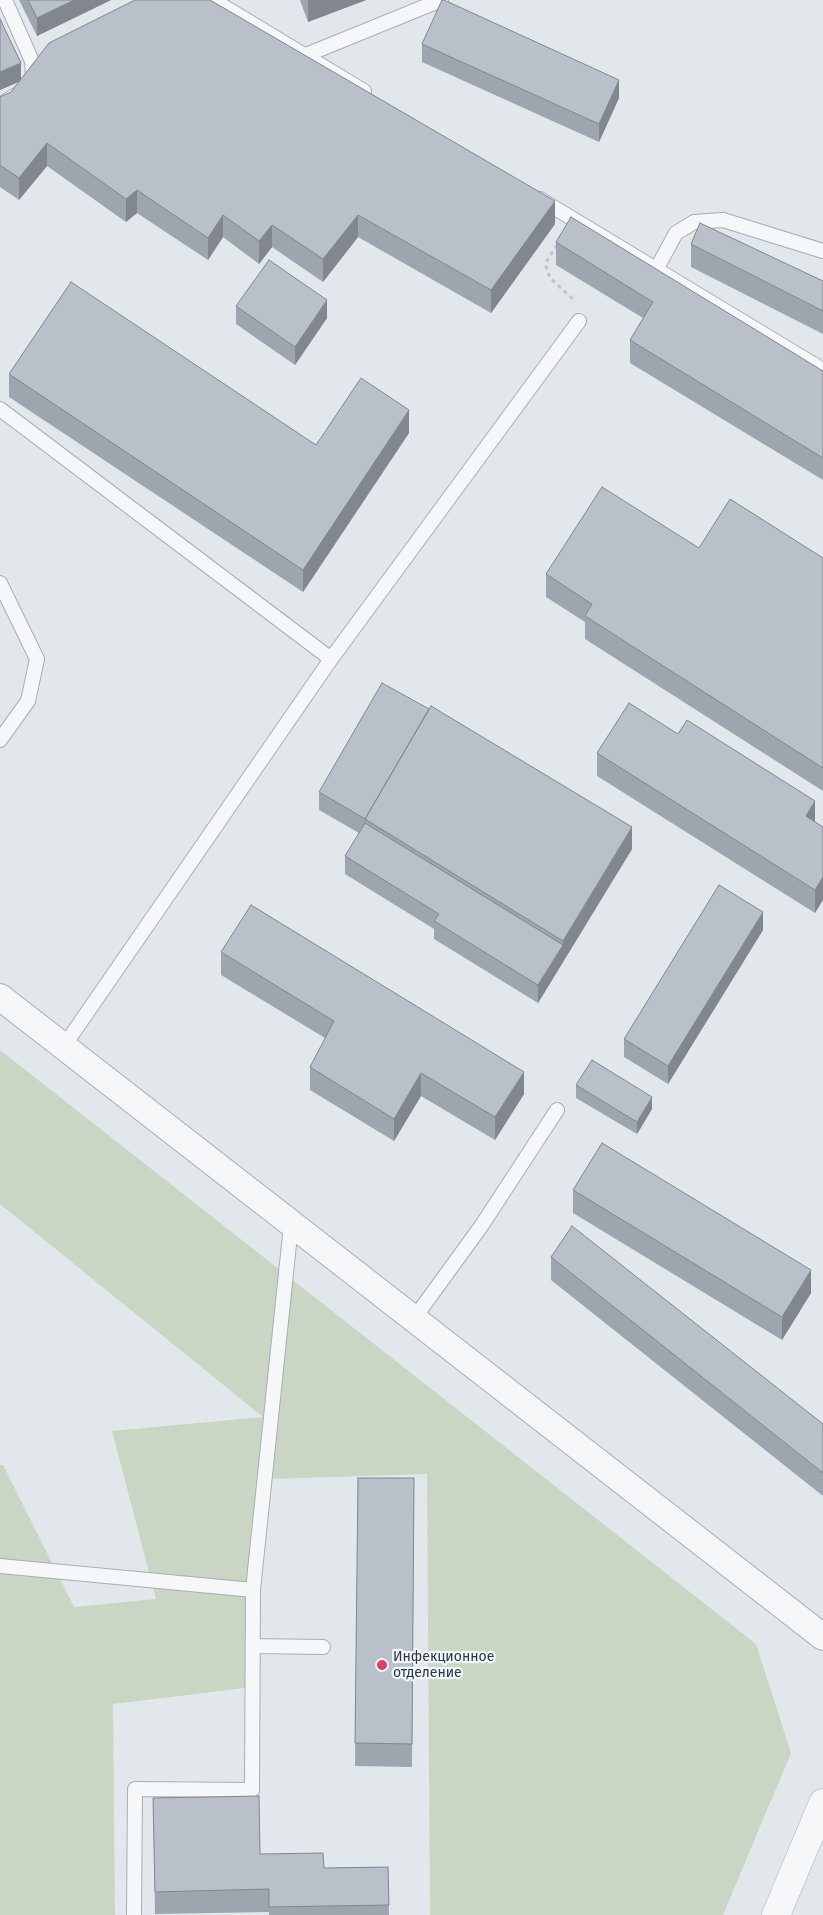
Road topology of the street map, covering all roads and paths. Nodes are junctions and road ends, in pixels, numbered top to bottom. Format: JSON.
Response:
{"nodes":[{"id":1,"x":5,"y":0,"type":"edge"},
{"id":2,"x":213,"y":0,"type":"edge"},
{"id":3,"x":441,"y":0,"type":"edge"},
{"id":4,"x":306,"y":55,"type":"junction"},
{"id":5,"x":373,"y":96,"type":"edge"},
{"id":6,"x":0,"y":105,"type":"edge"},
{"id":7,"x":531,"y":194,"type":"edge"},
{"id":8,"x":573,"y":220,"type":"junction"},
{"id":9,"x":823,"y":251,"type":"edge"},
{"id":10,"x":656,"y":268,"type":"junction"},
{"id":11,"x":579,"y":321,"type":"joint"},
{"id":12,"x":823,"y":370,"type":"edge"},
{"id":13,"x":0,"y":409,"type":"edge"},
{"id":14,"x":0,"y":583,"type":"edge"},
{"id":15,"x":331,"y":659,"type":"junction"},
{"id":16,"x":0,"y":740,"type":"edge"},
{"id":17,"x":0,"y":997,"type":"edge"},
{"id":18,"x":64,"y":1046,"type":"junction"},
{"id":19,"x":557,"y":1110,"type":"dead end"},
{"id":20,"x":291,"y":1225,"type":"junction"},
{"id":21,"x":413,"y":1320,"type":"junction"},
{"id":22,"x":0,"y":1566,"type":"edge"},
{"id":23,"x":253,"y":1590,"type":"junction"},
{"id":24,"x":823,"y":1637,"type":"edge"},
{"id":25,"x":253,"y":1646,"type":"junction"},
{"id":26,"x":323,"y":1647,"type":"dead end"},
{"id":27,"x":823,"y":1803,"type":"edge"},
{"id":28,"x":134,"y":1915,"type":"edge"},
{"id":29,"x":776,"y":1915,"type":"edge"}],
"edges":[{"from":1,"to":6,"type":"lane"},
{"from":2,"to":4,"type":"lane"},
{"from":3,"to":4,"type":"lane"},
{"from":4,"to":5,"type":"lane"},
{"from":7,"to":8,"type":"lane"},
{"from":8,"to":10,"type":"lane"},
{"from":8,"to":11,"type":"path"},
{"from":9,"to":10,"type":"lane"},
{"from":10,"to":12,"type":"lane"},
{"from":11,"to":15,"type":"lane"},
{"from":13,"to":15,"type":"lane"},
{"from":14,"to":16,"type":"lane"},
{"from":15,"to":18,"type":"lane"},
{"from":17,"to":18,"type":"street"},
{"from":18,"to":20,"type":"street"},
{"from":19,"to":21,"type":"lane"},
{"from":20,"to":21,"type":"street"},
{"from":20,"to":23,"type":"lane"},
{"from":21,"to":24,"type":"street"},
{"from":22,"to":23,"type":"lane"},
{"from":23,"to":25,"type":"lane"},
{"from":25,"to":26,"type":"lane"},
{"from":25,"to":28,"type":"lane"},
{"from":27,"to":29,"type":"street"}]}
